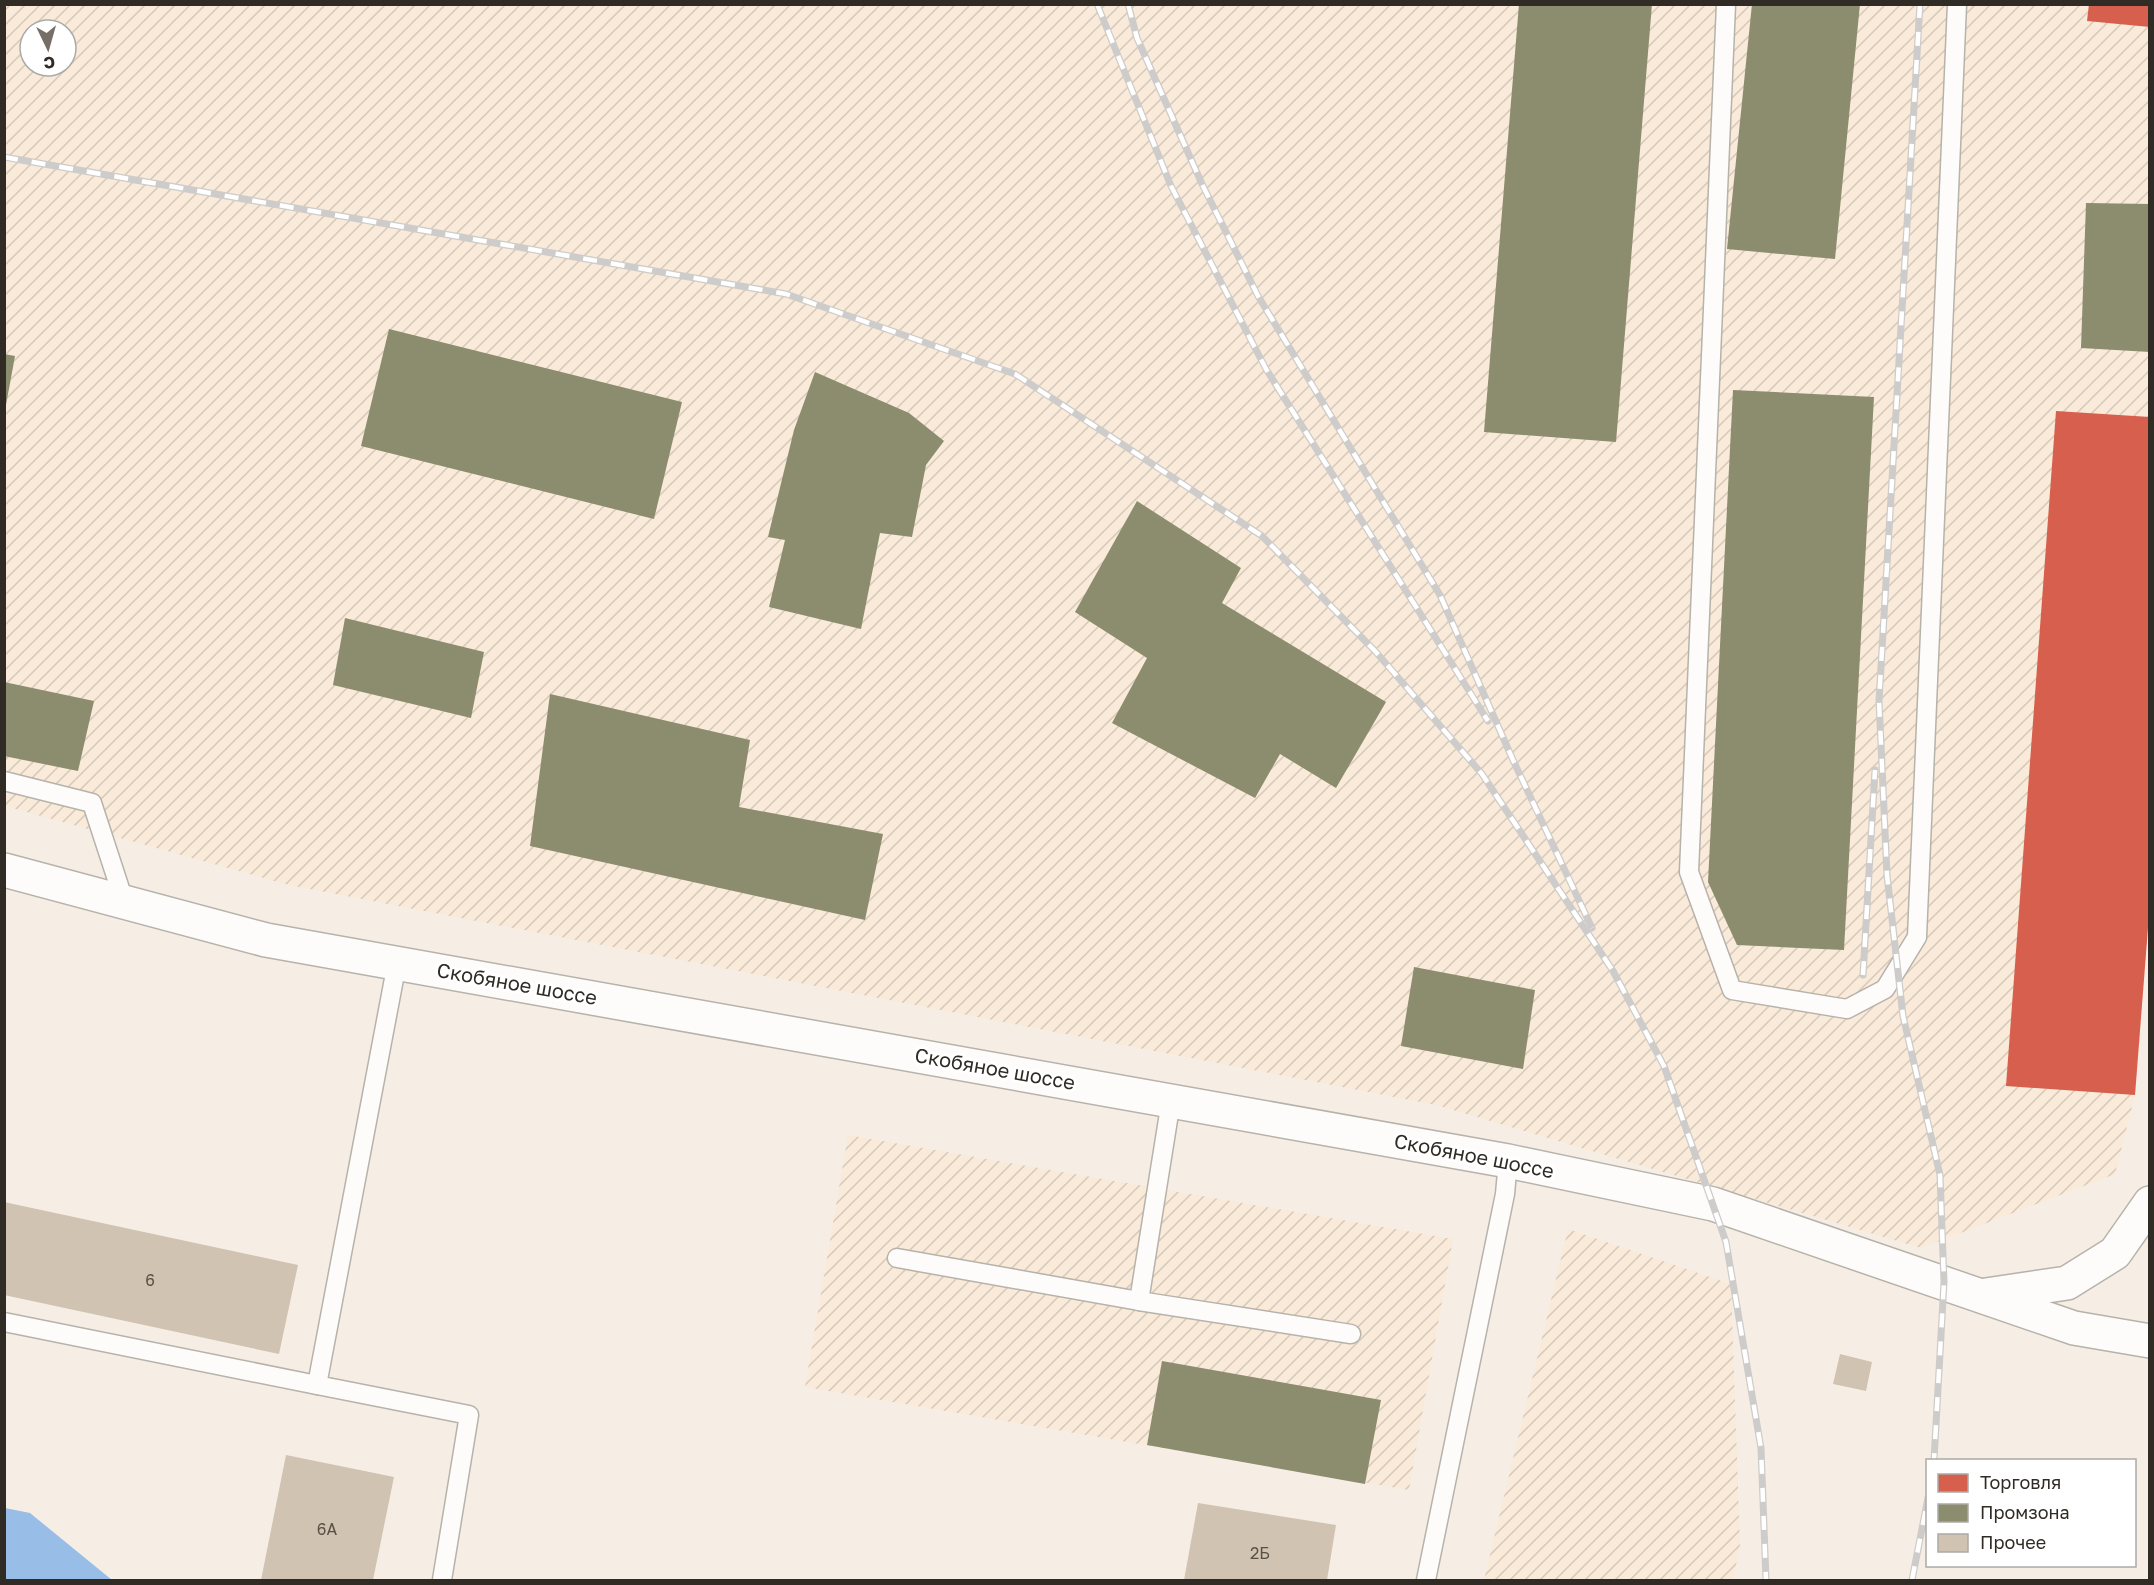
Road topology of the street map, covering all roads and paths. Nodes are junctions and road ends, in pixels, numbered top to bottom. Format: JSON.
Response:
{"nodes":[{"id":1,"x":1726,"y":4,"type":"edge"},
{"id":2,"x":1957,"y":4,"type":"edge"},
{"id":3,"x":4,"y":781,"type":"edge"},
{"id":4,"x":4,"y":870,"type":"edge"},
{"id":5,"x":124,"y":901,"type":"junction"},
{"id":6,"x":397,"y":963,"type":"junction"},
{"id":7,"x":1171,"y":1101,"type":"junction"},
{"id":8,"x":1508,"y":1161,"type":"junction"},
{"id":9,"x":2150,"y":1203,"type":"edge"},
{"id":10,"x":897,"y":1258,"type":"dead end"},
{"id":11,"x":1979,"y":1296,"type":"junction"},
{"id":12,"x":1139,"y":1301,"type":"junction"},
{"id":13,"x":4,"y":1322,"type":"edge"},
{"id":14,"x":1351,"y":1334,"type":"dead end"},
{"id":15,"x":2150,"y":1341,"type":"edge"},
{"id":16,"x":317,"y":1385,"type":"junction"},
{"id":17,"x":442,"y":1581,"type":"edge"},
{"id":18,"x":1426,"y":1581,"type":"edge"}],
"edges":[{"from":1,"to":2,"type":"lane"},
{"from":3,"to":5,"type":"lane"},
{"from":4,"to":5,"type":"main road","name":"Скобяное шоссе"},
{"from":5,"to":6,"type":"main road","name":"Скобяное шоссе"},
{"from":6,"to":7,"type":"main road","name":"Скобяное шоссе"},
{"from":6,"to":16,"type":"lane"},
{"from":7,"to":8,"type":"main road","name":"Скобяное шоссе"},
{"from":7,"to":12,"type":"lane"},
{"from":8,"to":11,"type":"main road","name":"Скобяное шоссе"},
{"from":8,"to":18,"type":"lane"},
{"from":9,"to":11,"type":"main road"},
{"from":10,"to":12,"type":"lane"},
{"from":11,"to":15,"type":"main road","name":"Скобяное шоссе"},
{"from":12,"to":14,"type":"lane"},
{"from":13,"to":16,"type":"lane"},
{"from":16,"to":17,"type":"lane"}]}
